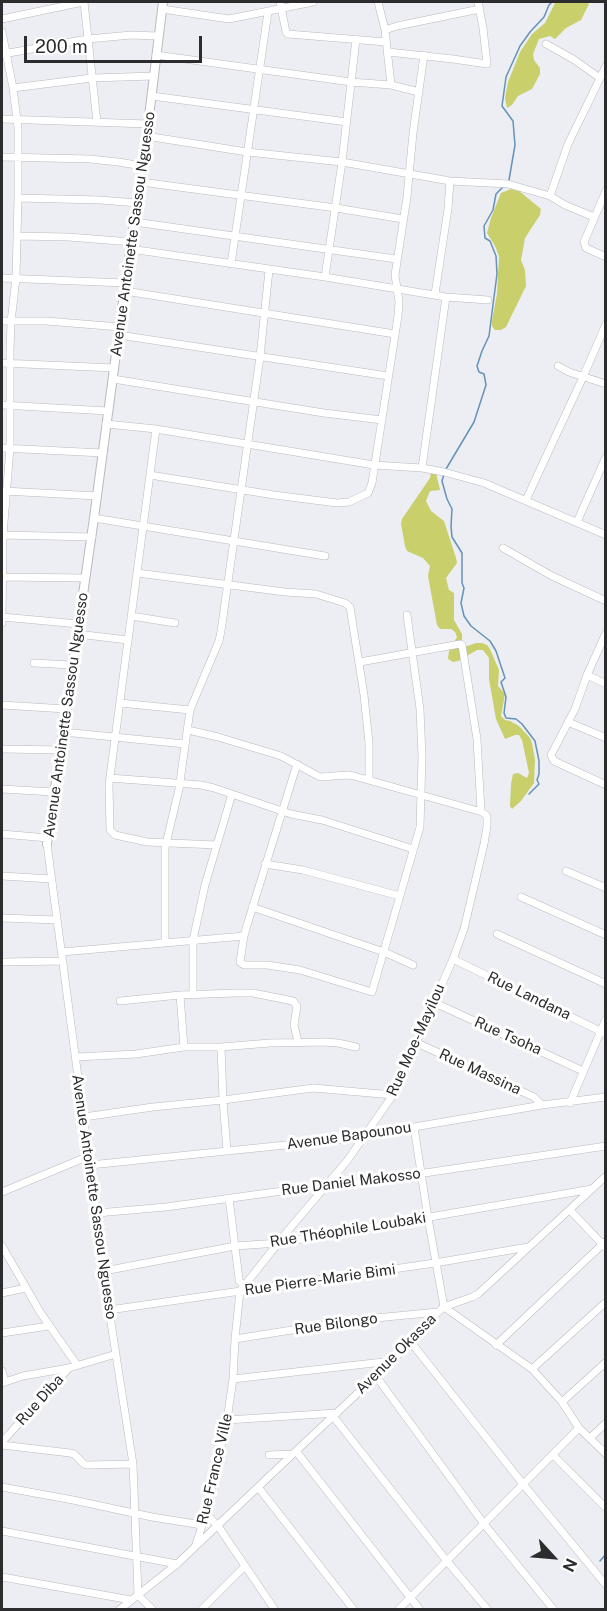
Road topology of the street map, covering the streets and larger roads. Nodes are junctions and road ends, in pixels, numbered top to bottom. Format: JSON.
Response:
{"nodes":[{"id":1,"x":83,"y":2,"type":"edge"},
{"id":2,"x":313,"y":2,"type":"edge"},
{"id":3,"x":378,"y":2,"type":"edge"},
{"id":4,"x":163,"y":5,"type":"edge"},
{"id":5,"x":280,"y":5,"type":"edge"},
{"id":6,"x":479,"y":5,"type":"edge"},
{"id":7,"x":268,"y":12,"type":"junction"},
{"id":8,"x":2,"y":19,"type":"edge"},
{"id":9,"x":385,"y":30,"type":"junction"},
{"id":10,"x":2,"y":32,"type":"edge"},
{"id":11,"x":158,"y":36,"type":"junction"},
{"id":12,"x":88,"y":39,"type":"junction"},
{"id":13,"x":356,"y":39,"type":"junction"},
{"id":14,"x":386,"y":42,"type":"junction"},
{"id":15,"x":546,"y":44,"type":"dead end"},
{"id":16,"x":388,"y":52,"type":"junction"},
{"id":17,"x":4,"y":54,"type":"edge"},
{"id":18,"x":156,"y":55,"type":"junction"},
{"id":19,"x":424,"y":55,"type":"junction"},
{"id":20,"x":606,"y":66,"type":"edge"},
{"id":21,"x":259,"y":70,"type":"junction"},
{"id":22,"x":153,"y":76,"type":"junction"},
{"id":23,"x":92,"y":78,"type":"junction"},
{"id":24,"x":600,"y":78,"type":"junction"},
{"id":25,"x":351,"y":82,"type":"junction"},
{"id":26,"x":390,"y":85,"type":"junction"},
{"id":27,"x":13,"y":88,"type":"junction"},
{"id":28,"x":418,"y":92,"type":"junction"},
{"id":29,"x":152,"y":96,"type":"junction"},
{"id":30,"x":252,"y":110,"type":"junction"},
{"id":31,"x":2,"y":119,"type":"edge"},
{"id":32,"x":16,"y":120,"type":"junction"},
{"id":33,"x":97,"y":122,"type":"junction"},
{"id":34,"x":347,"y":122,"type":"junction"},
{"id":35,"x":148,"y":124,"type":"junction"},
{"id":36,"x":146,"y":136,"type":"junction"},
{"id":37,"x":247,"y":152,"type":"junction"},
{"id":38,"x":2,"y":157,"type":"edge"},
{"id":39,"x":17,"y":158,"type":"junction"},
{"id":40,"x":342,"y":162,"type":"junction"},
{"id":41,"x":143,"y":166,"type":"junction"},
{"id":42,"x":409,"y":175,"type":"junction"},
{"id":43,"x":450,"y":181,"type":"junction"},
{"id":44,"x":141,"y":182,"type":"junction"},
{"id":45,"x":606,"y":191,"type":"edge"},
{"id":46,"x":241,"y":195,"type":"junction"},
{"id":47,"x":550,"y":196,"type":"junction"},
{"id":48,"x":18,"y":198,"type":"junction"},
{"id":49,"x":138,"y":203,"type":"junction"},
{"id":50,"x":336,"y":208,"type":"junction"},
{"id":51,"x":594,"y":217,"type":"junction"},
{"id":52,"x":403,"y":219,"type":"junction"},
{"id":53,"x":135,"y":222,"type":"junction"},
{"id":54,"x":17,"y":236,"type":"junction"},
{"id":55,"x":236,"y":238,"type":"junction"},
{"id":56,"x":131,"y":245,"type":"junction"},
{"id":57,"x":329,"y":251,"type":"junction"},
{"id":58,"x":606,"y":257,"type":"edge"},
{"id":59,"x":396,"y":259,"type":"junction"},
{"id":60,"x":231,"y":264,"type":"junction"},
{"id":61,"x":269,"y":270,"type":"junction"},
{"id":62,"x":326,"y":277,"type":"junction"},
{"id":63,"x":2,"y":278,"type":"edge"},
{"id":64,"x":16,"y":278,"type":"junction"},
{"id":65,"x":125,"y":287,"type":"junction"},
{"id":66,"x":397,"y":290,"type":"junction"},
{"id":67,"x":435,"y":294,"type":"junction"},
{"id":68,"x":446,"y":297,"type":"junction"},
{"id":69,"x":488,"y":300,"type":"dead end"},
{"id":70,"x":264,"y":314,"type":"junction"},
{"id":71,"x":2,"y":321,"type":"edge"},
{"id":72,"x":11,"y":322,"type":"junction"},
{"id":73,"x":606,"y":324,"type":"edge"},
{"id":74,"x":119,"y":331,"type":"junction"},
{"id":75,"x":395,"y":334,"type":"junction"},
{"id":76,"x":260,"y":357,"type":"junction"},
{"id":77,"x":5,"y":364,"type":"edge"},
{"id":78,"x":558,"y":366,"type":"dead end"},
{"id":79,"x":114,"y":368,"type":"junction"},
{"id":80,"x":388,"y":376,"type":"junction"},
{"id":81,"x":583,"y":377,"type":"junction"},
{"id":82,"x":113,"y":379,"type":"junction"},
{"id":83,"x":606,"y":384,"type":"edge"},
{"id":84,"x":254,"y":401,"type":"junction"},
{"id":85,"x":2,"y":405,"type":"edge"},
{"id":86,"x":11,"y":405,"type":"junction"},
{"id":87,"x":108,"y":411,"type":"junction"},
{"id":88,"x":382,"y":420,"type":"junction"},
{"id":89,"x":106,"y":424,"type":"junction"},
{"id":90,"x":156,"y":429,"type":"junction"},
{"id":91,"x":247,"y":444,"type":"junction"},
{"id":92,"x":2,"y":448,"type":"edge"},
{"id":93,"x":10,"y":448,"type":"junction"},
{"id":94,"x":103,"y":453,"type":"junction"},
{"id":95,"x":606,"y":457,"type":"edge"},
{"id":96,"x":374,"y":465,"type":"junction"},
{"id":97,"x":422,"y":468,"type":"junction"},
{"id":98,"x":150,"y":475,"type":"junction"},
{"id":99,"x":241,"y":490,"type":"junction"},
{"id":100,"x":4,"y":491,"type":"edge"},
{"id":101,"x":97,"y":496,"type":"junction"},
{"id":102,"x":526,"y":500,"type":"junction"},
{"id":103,"x":94,"y":518,"type":"junction"},
{"id":104,"x":577,"y":522,"type":"junction"},
{"id":105,"x":143,"y":526,"type":"junction"},
{"id":106,"x":2,"y":535,"type":"edge"},
{"id":107,"x":606,"y":535,"type":"edge"},
{"id":108,"x":92,"y":537,"type":"junction"},
{"id":109,"x":233,"y":541,"type":"junction"},
{"id":110,"x":503,"y":548,"type":"dead end"},
{"id":111,"x":325,"y":556,"type":"dead end"},
{"id":112,"x":137,"y":573,"type":"junction"},
{"id":113,"x":2,"y":577,"type":"edge"},
{"id":114,"x":85,"y":578,"type":"junction"},
{"id":115,"x":228,"y":585,"type":"junction"},
{"id":116,"x":606,"y":601,"type":"edge"},
{"id":117,"x":407,"y":615,"type":"dead end"},
{"id":118,"x":131,"y":616,"type":"junction"},
{"id":119,"x":2,"y":617,"type":"edge"},
{"id":120,"x":2,"y":623,"type":"edge"},
{"id":121,"x":175,"y":623,"type":"dead end"},
{"id":122,"x":79,"y":624,"type":"junction"},
{"id":123,"x":606,"y":633,"type":"edge"},
{"id":124,"x":77,"y":634,"type":"junction"},
{"id":125,"x":128,"y":640,"type":"junction"},
{"id":126,"x":412,"y":654,"type":"junction"},
{"id":127,"x":360,"y":662,"type":"junction"},
{"id":128,"x":34,"y":663,"type":"dead end"},
{"id":129,"x":72,"y":665,"type":"junction"},
{"id":130,"x":586,"y":675,"type":"junction"},
{"id":131,"x":606,"y":684,"type":"edge"},
{"id":132,"x":120,"y":703,"type":"junction"},
{"id":133,"x":2,"y":705,"type":"edge"},
{"id":134,"x":66,"y":709,"type":"junction"},
{"id":135,"x":190,"y":710,"type":"junction"},
{"id":136,"x":568,"y":722,"type":"junction"},
{"id":137,"x":188,"y":730,"type":"junction"},
{"id":138,"x":63,"y":732,"type":"junction"},
{"id":139,"x":115,"y":737,"type":"junction"},
{"id":140,"x":606,"y":738,"type":"edge"},
{"id":141,"x":185,"y":744,"type":"junction"},
{"id":142,"x":2,"y":749,"type":"edge"},
{"id":143,"x":60,"y":750,"type":"junction"},
{"id":144,"x":297,"y":764,"type":"junction"},
{"id":145,"x":110,"y":778,"type":"junction"},
{"id":146,"x":369,"y":780,"type":"junction"},
{"id":147,"x":180,"y":783,"type":"junction"},
{"id":148,"x":606,"y":785,"type":"edge"},
{"id":149,"x":2,"y":789,"type":"edge"},
{"id":150,"x":54,"y":792,"type":"junction"},
{"id":151,"x":232,"y":794,"type":"junction"},
{"id":152,"x":422,"y":795,"type":"junction"},
{"id":153,"x":282,"y":810,"type":"junction"},
{"id":154,"x":484,"y":814,"type":"junction"},
{"id":155,"x":2,"y":834,"type":"edge"},
{"id":156,"x":48,"y":841,"type":"junction"},
{"id":157,"x":166,"y":843,"type":"junction"},
{"id":158,"x":218,"y":845,"type":"junction"},
{"id":159,"x":413,"y":849,"type":"junction"},
{"id":160,"x":265,"y":864,"type":"junction"},
{"id":161,"x":567,"y":871,"type":"dead end"},
{"id":162,"x":2,"y":876,"type":"edge"},
{"id":163,"x":52,"y":879,"type":"junction"},
{"id":164,"x":606,"y":888,"type":"edge"},
{"id":165,"x":400,"y":896,"type":"junction"},
{"id":166,"x":521,"y":897,"type":"dead end"},
{"id":167,"x":252,"y":907,"type":"junction"},
{"id":168,"x":2,"y":918,"type":"edge"},
{"id":169,"x":57,"y":920,"type":"junction"},
{"id":170,"x":497,"y":934,"type":"dead end"},
{"id":171,"x":606,"y":935,"type":"edge"},
{"id":172,"x":244,"y":936,"type":"junction"},
{"id":173,"x":193,"y":940,"type":"junction"},
{"id":174,"x":165,"y":942,"type":"junction"},
{"id":175,"x":62,"y":952,"type":"junction"},
{"id":176,"x":384,"y":952,"type":"junction"},
{"id":177,"x":453,"y":959,"type":"junction"},
{"id":178,"x":63,"y":961,"type":"junction"},
{"id":179,"x":2,"y":962,"type":"edge"},
{"id":180,"x":413,"y":965,"type":"dead end"},
{"id":181,"x":606,"y":984,"type":"edge"},
{"id":182,"x":180,"y":995,"type":"junction"},
{"id":183,"x":193,"y":995,"type":"junction"},
{"id":184,"x":120,"y":1001,"type":"dead end"},
{"id":185,"x":433,"y":1002,"type":"junction"},
{"id":186,"x":606,"y":1019,"type":"edge"},
{"id":187,"x":603,"y":1032,"type":"edge"},
{"id":188,"x":298,"y":1042,"type":"junction"},
{"id":189,"x":416,"y":1042,"type":"junction"},
{"id":190,"x":184,"y":1047,"type":"junction"},
{"id":191,"x":221,"y":1047,"type":"junction"},
{"id":192,"x":356,"y":1047,"type":"dead end"},
{"id":193,"x":76,"y":1057,"type":"junction"},
{"id":194,"x":583,"y":1071,"type":"junction"},
{"id":195,"x":393,"y":1095,"type":"junction"},
{"id":196,"x":606,"y":1097,"type":"edge"},
{"id":197,"x":223,"y":1100,"type":"junction"},
{"id":198,"x":570,"y":1103,"type":"junction"},
{"id":199,"x":542,"y":1106,"type":"junction"},
{"id":200,"x":84,"y":1117,"type":"junction"},
{"id":201,"x":414,"y":1127,"type":"junction"},
{"id":202,"x":364,"y":1137,"type":"junction"},
{"id":203,"x":606,"y":1146,"type":"edge"},
{"id":204,"x":227,"y":1151,"type":"junction"},
{"id":205,"x":89,"y":1156,"type":"junction"},
{"id":206,"x":90,"y":1164,"type":"junction"},
{"id":207,"x":421,"y":1174,"type":"junction"},
{"id":208,"x":606,"y":1176,"type":"edge"},
{"id":209,"x":324,"y":1188,"type":"junction"},
{"id":210,"x":592,"y":1189,"type":"junction"},
{"id":211,"x":2,"y":1192,"type":"edge"},
{"id":212,"x":229,"y":1198,"type":"junction"},
{"id":213,"x":570,"y":1210,"type":"junction"},
{"id":214,"x":97,"y":1213,"type":"junction"},
{"id":215,"x":428,"y":1218,"type":"junction"},
{"id":216,"x":279,"y":1243,"type":"junction"},
{"id":217,"x":604,"y":1244,"type":"edge"},
{"id":218,"x":2,"y":1246,"type":"edge"},
{"id":219,"x":235,"y":1246,"type":"junction"},
{"id":220,"x":530,"y":1247,"type":"junction"},
{"id":221,"x":435,"y":1263,"type":"junction"},
{"id":222,"x":104,"y":1271,"type":"junction"},
{"id":223,"x":26,"y":1288,"type":"junction"},
{"id":224,"x":242,"y":1288,"type":"junction"},
{"id":225,"x":2,"y":1293,"type":"edge"},
{"id":226,"x":606,"y":1302,"type":"edge"},
{"id":227,"x":441,"y":1309,"type":"junction"},
{"id":228,"x":110,"y":1310,"type":"junction"},
{"id":229,"x":49,"y":1326,"type":"junction"},
{"id":230,"x":2,"y":1333,"type":"edge"},
{"id":231,"x":235,"y":1339,"type":"junction"},
{"id":232,"x":410,"y":1341,"type":"junction"},
{"id":233,"x":496,"y":1345,"type":"junction"},
{"id":234,"x":116,"y":1354,"type":"junction"},
{"id":235,"x":392,"y":1361,"type":"junction"},
{"id":236,"x":606,"y":1362,"type":"edge"},
{"id":237,"x":73,"y":1366,"type":"junction"},
{"id":238,"x":532,"y":1370,"type":"junction"},
{"id":239,"x":2,"y":1371,"type":"edge"},
{"id":240,"x":376,"y":1376,"type":"junction"},
{"id":241,"x":233,"y":1379,"type":"junction"},
{"id":242,"x":3,"y":1382,"type":"edge"},
{"id":243,"x":562,"y":1402,"type":"junction"},
{"id":244,"x":335,"y":1414,"type":"junction"},
{"id":245,"x":227,"y":1420,"type":"junction"},
{"id":246,"x":606,"y":1423,"type":"edge"},
{"id":247,"x":579,"y":1428,"type":"junction"},
{"id":248,"x":590,"y":1438,"type":"junction"},
{"id":249,"x":2,"y":1441,"type":"edge"},
{"id":250,"x":294,"y":1452,"type":"junction"},
{"id":251,"x":606,"y":1454,"type":"edge"},
{"id":252,"x":269,"y":1455,"type":"dead end"},
{"id":253,"x":553,"y":1455,"type":"junction"},
{"id":254,"x":133,"y":1464,"type":"junction"},
{"id":255,"x":523,"y":1484,"type":"junction"},
{"id":256,"x":2,"y":1487,"type":"edge"},
{"id":257,"x":258,"y":1487,"type":"junction"},
{"id":258,"x":606,"y":1508,"type":"edge"},
{"id":259,"x":134,"y":1513,"type":"junction"},
{"id":260,"x":206,"y":1514,"type":"junction"},
{"id":261,"x":484,"y":1524,"type":"junction"},
{"id":262,"x":202,"y":1525,"type":"junction"},
{"id":263,"x":218,"y":1526,"type":"junction"},
{"id":264,"x":2,"y":1531,"type":"edge"},
{"id":265,"x":195,"y":1547,"type":"junction"},
{"id":266,"x":137,"y":1557,"type":"junction"},
{"id":267,"x":447,"y":1560,"type":"junction"},
{"id":268,"x":177,"y":1564,"type":"junction"},
{"id":269,"x":245,"y":1566,"type":"junction"},
{"id":270,"x":2,"y":1577,"type":"edge"},
{"id":271,"x":606,"y":1584,"type":"edge"},
{"id":272,"x":138,"y":1595,"type":"junction"},
{"id":273,"x":410,"y":1598,"type":"junction"},
{"id":274,"x":131,"y":1600,"type":"junction"},
{"id":275,"x":274,"y":1609,"type":"edge"},
{"id":276,"x":118,"y":1610,"type":"edge"},
{"id":277,"x":153,"y":1610,"type":"edge"},
{"id":278,"x":201,"y":1610,"type":"edge"},
{"id":279,"x":354,"y":1610,"type":"edge"},
{"id":280,"x":398,"y":1610,"type":"edge"},
{"id":281,"x":420,"y":1610,"type":"edge"},
{"id":282,"x":488,"y":1610,"type":"edge"},
{"id":283,"x":554,"y":1610,"type":"edge"}],
"edges":[{"from":1,"to":8,"type":"street"},
{"from":1,"to":12,"type":"street"},
{"from":2,"to":5,"type":"street"},
{"from":3,"to":9,"type":"street"},
{"from":4,"to":7,"type":"street"},
{"from":4,"to":11,"type":"street","name":"Avenue Antoinette Sassou Nguesso"},
{"from":5,"to":7,"type":"street"},
{"from":5,"to":13,"type":"street"},
{"from":6,"to":9,"type":"street"},
{"from":6,"to":19,"type":"street"},
{"from":7,"to":21,"type":"street"},
{"from":9,"to":14,"type":"street"},
{"from":10,"to":17,"type":"street"},
{"from":11,"to":12,"type":"street"},
{"from":11,"to":18,"type":"street","name":"Avenue Antoinette Sassou Nguesso"},
{"from":12,"to":17,"type":"street"},
{"from":12,"to":23,"type":"street"},
{"from":13,"to":14,"type":"street"},
{"from":13,"to":25,"type":"street"},
{"from":14,"to":16,"type":"street"},
{"from":15,"to":24,"type":"street"},
{"from":16,"to":19,"type":"street"},
{"from":16,"to":26,"type":"street"},
{"from":17,"to":27,"type":"street"},
{"from":18,"to":21,"type":"street"},
{"from":18,"to":22,"type":"street","name":"Avenue Antoinette Sassou Nguesso"},
{"from":19,"to":28,"type":"street"},
{"from":20,"to":24,"type":"street"},
{"from":21,"to":25,"type":"street"},
{"from":21,"to":30,"type":"street"},
{"from":22,"to":23,"type":"street"},
{"from":22,"to":29,"type":"street","name":"Avenue Antoinette Sassou Nguesso"},
{"from":23,"to":27,"type":"street"},
{"from":23,"to":33,"type":"street"},
{"from":24,"to":47,"type":"street"},
{"from":25,"to":26,"type":"street"},
{"from":25,"to":34,"type":"street"},
{"from":26,"to":28,"type":"street"},
{"from":27,"to":32,"type":"street"},
{"from":28,"to":42,"type":"street"},
{"from":29,"to":30,"type":"street"},
{"from":29,"to":35,"type":"street","name":"Avenue Antoinette Sassou Nguesso"},
{"from":30,"to":34,"type":"street"},
{"from":30,"to":37,"type":"street"},
{"from":31,"to":32,"type":"street"},
{"from":32,"to":33,"type":"street"},
{"from":32,"to":39,"type":"street"},
{"from":33,"to":35,"type":"street"},
{"from":34,"to":40,"type":"street"},
{"from":35,"to":36,"type":"street","name":"Avenue Antoinette Sassou Nguesso"},
{"from":36,"to":37,"type":"street"},
{"from":36,"to":41,"type":"street","name":"Avenue Antoinette Sassou Nguesso"},
{"from":37,"to":40,"type":"street"},
{"from":37,"to":46,"type":"street"},
{"from":38,"to":39,"type":"street"},
{"from":39,"to":41,"type":"street"},
{"from":39,"to":48,"type":"street"},
{"from":40,"to":42,"type":"street"},
{"from":40,"to":50,"type":"street"},
{"from":41,"to":44,"type":"street","name":"Avenue Antoinette Sassou Nguesso"},
{"from":42,"to":43,"type":"street"},
{"from":42,"to":52,"type":"street"},
{"from":43,"to":47,"type":"street"},
{"from":43,"to":67,"type":"street"},
{"from":44,"to":46,"type":"street"},
{"from":44,"to":49,"type":"street","name":"Avenue Antoinette Sassou Nguesso"},
{"from":45,"to":51,"type":"street"},
{"from":46,"to":50,"type":"street"},
{"from":46,"to":55,"type":"street"},
{"from":47,"to":51,"type":"street"},
{"from":48,"to":49,"type":"street"},
{"from":48,"to":54,"type":"street"},
{"from":49,"to":53,"type":"street","name":"Avenue Antoinette Sassou Nguesso"},
{"from":50,"to":52,"type":"street"},
{"from":50,"to":57,"type":"street"},
{"from":51,"to":58,"type":"street"},
{"from":52,"to":59,"type":"street"},
{"from":53,"to":55,"type":"street"},
{"from":53,"to":56,"type":"street","name":"Avenue Antoinette Sassou Nguesso"},
{"from":54,"to":56,"type":"street"},
{"from":54,"to":64,"type":"street"},
{"from":55,"to":57,"type":"street"},
{"from":55,"to":60,"type":"street"},
{"from":56,"to":60,"type":"street"},
{"from":56,"to":65,"type":"street","name":"Avenue Antoinette Sassou Nguesso"},
{"from":57,"to":59,"type":"street"},
{"from":57,"to":62,"type":"street"},
{"from":59,"to":66,"type":"street"},
{"from":60,"to":61,"type":"street"},
{"from":61,"to":62,"type":"street"},
{"from":61,"to":70,"type":"street"},
{"from":62,"to":66,"type":"street"},
{"from":63,"to":64,"type":"street"},
{"from":64,"to":65,"type":"street"},
{"from":64,"to":72,"type":"street"},
{"from":65,"to":70,"type":"street"},
{"from":65,"to":74,"type":"street","name":"Avenue Antoinette Sassou Nguesso"},
{"from":66,"to":67,"type":"street"},
{"from":66,"to":75,"type":"street"},
{"from":67,"to":68,"type":"street"},
{"from":68,"to":69,"type":"street"},
{"from":68,"to":97,"type":"street"},
{"from":70,"to":75,"type":"street"},
{"from":70,"to":76,"type":"street"},
{"from":71,"to":72,"type":"street"},
{"from":72,"to":74,"type":"street"},
{"from":72,"to":77,"type":"street"},
{"from":73,"to":81,"type":"street"},
{"from":74,"to":76,"type":"street"},
{"from":74,"to":79,"type":"street","name":"Avenue Antoinette Sassou Nguesso"},
{"from":75,"to":80,"type":"street"},
{"from":76,"to":80,"type":"street"},
{"from":76,"to":84,"type":"street"},
{"from":77,"to":79,"type":"street"},
{"from":77,"to":86,"type":"street"},
{"from":78,"to":81,"type":"street"},
{"from":79,"to":82,"type":"street","name":"Avenue Antoinette Sassou Nguesso"},
{"from":80,"to":88,"type":"street"},
{"from":81,"to":83,"type":"street"},
{"from":81,"to":102,"type":"street"},
{"from":82,"to":84,"type":"street"},
{"from":82,"to":87,"type":"street","name":"Avenue Antoinette Sassou Nguesso"},
{"from":84,"to":88,"type":"street"},
{"from":84,"to":91,"type":"street"},
{"from":85,"to":86,"type":"street"},
{"from":86,"to":87,"type":"street"},
{"from":86,"to":93,"type":"street"},
{"from":87,"to":89,"type":"street","name":"Avenue Antoinette Sassou Nguesso"},
{"from":88,"to":96,"type":"street"},
{"from":89,"to":90,"type":"street"},
{"from":89,"to":94,"type":"street","name":"Avenue Antoinette Sassou Nguesso"},
{"from":90,"to":91,"type":"street"},
{"from":90,"to":98,"type":"street"},
{"from":91,"to":96,"type":"street"},
{"from":91,"to":99,"type":"street"},
{"from":92,"to":93,"type":"street"},
{"from":93,"to":94,"type":"street"},
{"from":93,"to":100,"type":"street"},
{"from":94,"to":101,"type":"street","name":"Avenue Antoinette Sassou Nguesso"},
{"from":95,"to":104,"type":"street"},
{"from":96,"to":97,"type":"street"},
{"from":96,"to":99,"type":"street"},
{"from":97,"to":102,"type":"street"},
{"from":98,"to":99,"type":"street"},
{"from":98,"to":105,"type":"street"},
{"from":99,"to":109,"type":"street"},
{"from":100,"to":101,"type":"street"},
{"from":100,"to":106,"type":"street"},
{"from":101,"to":103,"type":"street","name":"Avenue Antoinette Sassou Nguesso"},
{"from":102,"to":104,"type":"street"},
{"from":103,"to":105,"type":"street"},
{"from":103,"to":108,"type":"street","name":"Avenue Antoinette Sassou Nguesso"},
{"from":104,"to":107,"type":"street"},
{"from":105,"to":109,"type":"street"},
{"from":105,"to":112,"type":"street"},
{"from":106,"to":108,"type":"street"},
{"from":106,"to":113,"type":"street"},
{"from":108,"to":114,"type":"street","name":"Avenue Antoinette Sassou Nguesso"},
{"from":109,"to":111,"type":"street"},
{"from":109,"to":115,"type":"street"},
{"from":110,"to":116,"type":"street"},
{"from":112,"to":115,"type":"street"},
{"from":112,"to":118,"type":"street"},
{"from":113,"to":114,"type":"street"},
{"from":113,"to":119,"type":"street"},
{"from":114,"to":122,"type":"street","name":"Avenue Antoinette Sassou Nguesso"},
{"from":115,"to":127,"type":"street"},
{"from":115,"to":135,"type":"street"},
{"from":117,"to":126,"type":"street"},
{"from":118,"to":121,"type":"street"},
{"from":118,"to":125,"type":"street"},
{"from":119,"to":120,"type":"street"},
{"from":119,"to":122,"type":"street"},
{"from":122,"to":124,"type":"street","name":"Avenue Antoinette Sassou Nguesso"},
{"from":123,"to":130,"type":"street"},
{"from":124,"to":125,"type":"street"},
{"from":124,"to":129,"type":"street","name":"Avenue Antoinette Sassou Nguesso"},
{"from":125,"to":132,"type":"street"},
{"from":126,"to":127,"type":"street"},
{"from":126,"to":152,"type":"street"},
{"from":126,"to":154,"type":"street","name":"Rue Moe-Mayilou"},
{"from":127,"to":146,"type":"street"},
{"from":128,"to":129,"type":"street"},
{"from":129,"to":134,"type":"street","name":"Avenue Antoinette Sassou Nguesso"},
{"from":130,"to":131,"type":"street"},
{"from":130,"to":136,"type":"street"},
{"from":132,"to":135,"type":"street"},
{"from":132,"to":139,"type":"street"},
{"from":133,"to":134,"type":"street"},
{"from":134,"to":138,"type":"street","name":"Avenue Antoinette Sassou Nguesso"},
{"from":135,"to":137,"type":"street"},
{"from":136,"to":140,"type":"street"},
{"from":136,"to":148,"type":"street"},
{"from":137,"to":141,"type":"street"},
{"from":137,"to":144,"type":"street"},
{"from":138,"to":139,"type":"street"},
{"from":138,"to":143,"type":"street","name":"Avenue Antoinette Sassou Nguesso"},
{"from":139,"to":141,"type":"street"},
{"from":139,"to":145,"type":"street"},
{"from":141,"to":147,"type":"street"},
{"from":142,"to":143,"type":"street"},
{"from":143,"to":150,"type":"street","name":"Avenue Antoinette Sassou Nguesso"},
{"from":144,"to":146,"type":"street"},
{"from":144,"to":153,"type":"street"},
{"from":145,"to":147,"type":"street"},
{"from":145,"to":157,"type":"street"},
{"from":146,"to":152,"type":"street"},
{"from":147,"to":151,"type":"street"},
{"from":147,"to":157,"type":"street"},
{"from":149,"to":150,"type":"street"},
{"from":150,"to":156,"type":"street","name":"Avenue Antoinette Sassou Nguesso"},
{"from":151,"to":153,"type":"street"},
{"from":151,"to":158,"type":"street"},
{"from":152,"to":154,"type":"street"},
{"from":152,"to":159,"type":"street"},
{"from":153,"to":159,"type":"street"},
{"from":153,"to":160,"type":"street"},
{"from":154,"to":177,"type":"street","name":"Rue Moe-Mayilou"},
{"from":155,"to":156,"type":"street"},
{"from":156,"to":163,"type":"street","name":"Avenue Antoinette Sassou Nguesso"},
{"from":157,"to":158,"type":"street"},
{"from":157,"to":174,"type":"street"},
{"from":158,"to":173,"type":"street"},
{"from":159,"to":165,"type":"street"},
{"from":160,"to":165,"type":"street"},
{"from":160,"to":167,"type":"street"},
{"from":161,"to":164,"type":"street"},
{"from":162,"to":163,"type":"street"},
{"from":163,"to":169,"type":"street","name":"Avenue Antoinette Sassou Nguesso"},
{"from":165,"to":176,"type":"street"},
{"from":166,"to":171,"type":"street"},
{"from":167,"to":172,"type":"street"},
{"from":167,"to":176,"type":"street"},
{"from":168,"to":169,"type":"street"},
{"from":169,"to":175,"type":"street","name":"Avenue Antoinette Sassou Nguesso"},
{"from":170,"to":181,"type":"street"},
{"from":172,"to":173,"type":"street"},
{"from":172,"to":176,"type":"street"},
{"from":173,"to":174,"type":"street"},
{"from":173,"to":183,"type":"street"},
{"from":174,"to":175,"type":"street"},
{"from":175,"to":178,"type":"street","name":"Avenue Antoinette Sassou Nguesso"},
{"from":176,"to":180,"type":"street"},
{"from":177,"to":185,"type":"street","name":"Rue Moe-Mayilou"},
{"from":177,"to":187,"type":"street","name":"Rue Landana"},
{"from":178,"to":179,"type":"street"},
{"from":178,"to":193,"type":"street","name":"Avenue Antoinette Sassou Nguesso"},
{"from":182,"to":183,"type":"street"},
{"from":182,"to":184,"type":"street"},
{"from":182,"to":190,"type":"street"},
{"from":183,"to":188,"type":"street"},
{"from":185,"to":189,"type":"street","name":"Rue Moe-Mayilou"},
{"from":185,"to":194,"type":"street","name":"Rue Tsoha"},
{"from":186,"to":187,"type":"street"},
{"from":187,"to":194,"type":"street"},
{"from":188,"to":191,"type":"street"},
{"from":188,"to":192,"type":"street"},
{"from":189,"to":195,"type":"street","name":"Rue Moe-Mayilou"},
{"from":189,"to":199,"type":"street","name":"Rue Massina"},
{"from":190,"to":191,"type":"street"},
{"from":190,"to":193,"type":"street"},
{"from":191,"to":197,"type":"street"},
{"from":193,"to":200,"type":"street","name":"Avenue Antoinette Sassou Nguesso"},
{"from":194,"to":198,"type":"street"},
{"from":195,"to":197,"type":"street"},
{"from":195,"to":202,"type":"street","name":"Rue Moe-Mayilou"},
{"from":196,"to":198,"type":"street","name":"Avenue Bapounou"},
{"from":197,"to":200,"type":"street"},
{"from":197,"to":204,"type":"street"},
{"from":198,"to":199,"type":"street","name":"Avenue Bapounou"},
{"from":199,"to":201,"type":"street","name":"Avenue Bapounou"},
{"from":200,"to":205,"type":"street","name":"Avenue Antoinette Sassou Nguesso"},
{"from":201,"to":202,"type":"street","name":"Avenue Bapounou"},
{"from":201,"to":207,"type":"street"},
{"from":202,"to":204,"type":"street","name":"Avenue Bapounou"},
{"from":202,"to":209,"type":"street","name":"Rue Moe-Mayilou"},
{"from":203,"to":207,"type":"street","name":"Rue Daniel Makosso"},
{"from":204,"to":206,"type":"street","name":"Avenue Bapounou"},
{"from":205,"to":206,"type":"street","name":"Avenue Antoinette Sassou Nguesso"},
{"from":205,"to":211,"type":"street"},
{"from":206,"to":214,"type":"street","name":"Avenue Antoinette Sassou Nguesso"},
{"from":207,"to":209,"type":"street","name":"Rue Daniel Makosso"},
{"from":207,"to":215,"type":"street"},
{"from":208,"to":210,"type":"street","name":"Avenue Okassa"},
{"from":209,"to":212,"type":"street","name":"Rue Daniel Makosso"},
{"from":209,"to":216,"type":"street","name":"Rue Moe-Mayilou"},
{"from":210,"to":213,"type":"street","name":"Avenue Okassa"},
{"from":210,"to":215,"type":"street","name":"Rue Théophile Loubaki"},
{"from":212,"to":214,"type":"street","name":"Rue Daniel Makosso"},
{"from":212,"to":219,"type":"street"},
{"from":213,"to":217,"type":"street"},
{"from":213,"to":220,"type":"street","name":"Avenue Okassa"},
{"from":214,"to":222,"type":"street","name":"Avenue Antoinette Sassou Nguesso"},
{"from":215,"to":216,"type":"street","name":"Rue Théophile Loubaki"},
{"from":215,"to":221,"type":"street"},
{"from":216,"to":219,"type":"street","name":"Rue Théophile Loubaki"},
{"from":216,"to":224,"type":"street","name":"Rue Moe-Mayilou"},
{"from":217,"to":233,"type":"street"},
{"from":218,"to":223,"type":"street"},
{"from":219,"to":222,"type":"street","name":"Rue Théophile Loubaki"},
{"from":219,"to":224,"type":"street"},
{"from":220,"to":221,"type":"street","name":"Rue Pierre-Marie Bimi"},
{"from":220,"to":227,"type":"street","name":"Avenue Okassa"},
{"from":221,"to":224,"type":"street","name":"Rue Pierre-Marie Bimi"},
{"from":221,"to":227,"type":"street"},
{"from":222,"to":228,"type":"street","name":"Avenue Antoinette Sassou Nguesso"},
{"from":223,"to":225,"type":"street"},
{"from":223,"to":229,"type":"street"},
{"from":224,"to":228,"type":"street","name":"Rue Pierre-Marie Bimi"},
{"from":224,"to":231,"type":"street","name":"Rue France Ville"},
{"from":226,"to":238,"type":"street"},
{"from":227,"to":231,"type":"street","name":"Rue Bilongo"},
{"from":227,"to":232,"type":"street","name":"Avenue Okassa"},
{"from":227,"to":233,"type":"street"},
{"from":228,"to":234,"type":"street","name":"Avenue Antoinette Sassou Nguesso"},
{"from":229,"to":230,"type":"street"},
{"from":229,"to":237,"type":"street"},
{"from":231,"to":241,"type":"street","name":"Rue France Ville"},
{"from":232,"to":235,"type":"street","name":"Avenue Okassa"},
{"from":232,"to":255,"type":"street"},
{"from":233,"to":238,"type":"street"},
{"from":234,"to":237,"type":"street","name":"Rue Diba"},
{"from":234,"to":254,"type":"street","name":"Avenue Antoinette Sassou Nguesso"},
{"from":235,"to":240,"type":"street","name":"Avenue Okassa"},
{"from":235,"to":241,"type":"street"},
{"from":236,"to":243,"type":"street"},
{"from":237,"to":242,"type":"street"},
{"from":237,"to":249,"type":"street","name":"Rue Diba"},
{"from":238,"to":243,"type":"street"},
{"from":239,"to":242,"type":"street"},
{"from":240,"to":244,"type":"street","name":"Avenue Okassa"},
{"from":240,"to":261,"type":"street"},
{"from":241,"to":245,"type":"street","name":"Rue France Ville"},
{"from":243,"to":247,"type":"street"},
{"from":244,"to":245,"type":"street"},
{"from":244,"to":250,"type":"street","name":"Avenue Okassa"},
{"from":244,"to":267,"type":"street"},
{"from":245,"to":260,"type":"street","name":"Rue France Ville"},
{"from":246,"to":248,"type":"street"},
{"from":247,"to":248,"type":"street"},
{"from":247,"to":253,"type":"street"},
{"from":248,"to":251,"type":"street"},
{"from":249,"to":254,"type":"street"},
{"from":250,"to":252,"type":"street"},
{"from":250,"to":257,"type":"street","name":"Avenue Okassa"},
{"from":250,"to":273,"type":"street"},
{"from":253,"to":255,"type":"street"},
{"from":253,"to":258,"type":"street"},
{"from":254,"to":259,"type":"street","name":"Avenue Antoinette Sassou Nguesso"},
{"from":255,"to":261,"type":"street"},
{"from":255,"to":271,"type":"street"},
{"from":256,"to":259,"type":"street"},
{"from":257,"to":263,"type":"street","name":"Avenue Okassa"},
{"from":257,"to":279,"type":"street"},
{"from":259,"to":262,"type":"street"},
{"from":259,"to":266,"type":"street","name":"Avenue Antoinette Sassou Nguesso"},
{"from":260,"to":262,"type":"street","name":"Rue France Ville"},
{"from":260,"to":263,"type":"street"},
{"from":261,"to":267,"type":"street"},
{"from":261,"to":283,"type":"street"},
{"from":262,"to":265,"type":"street","name":"Rue France Ville"},
{"from":263,"to":265,"type":"street","name":"Avenue Okassa"},
{"from":263,"to":269,"type":"street"},
{"from":264,"to":266,"type":"street"},
{"from":265,"to":268,"type":"street","name":"Rue France Ville"},
{"from":266,"to":268,"type":"street"},
{"from":266,"to":272,"type":"street","name":"Avenue Antoinette Sassou Nguesso"},
{"from":267,"to":273,"type":"street"},
{"from":267,"to":282,"type":"street"},
{"from":268,"to":272,"type":"street","name":"Rue France Ville"},
{"from":269,"to":275,"type":"street"},
{"from":269,"to":278,"type":"street"},
{"from":270,"to":274,"type":"street"},
{"from":272,"to":274,"type":"street","name":"Rue France Ville"},
{"from":272,"to":277,"type":"street"},
{"from":273,"to":280,"type":"street"},
{"from":273,"to":281,"type":"street"},
{"from":274,"to":276,"type":"street","name":"Rue France Ville"}]}
